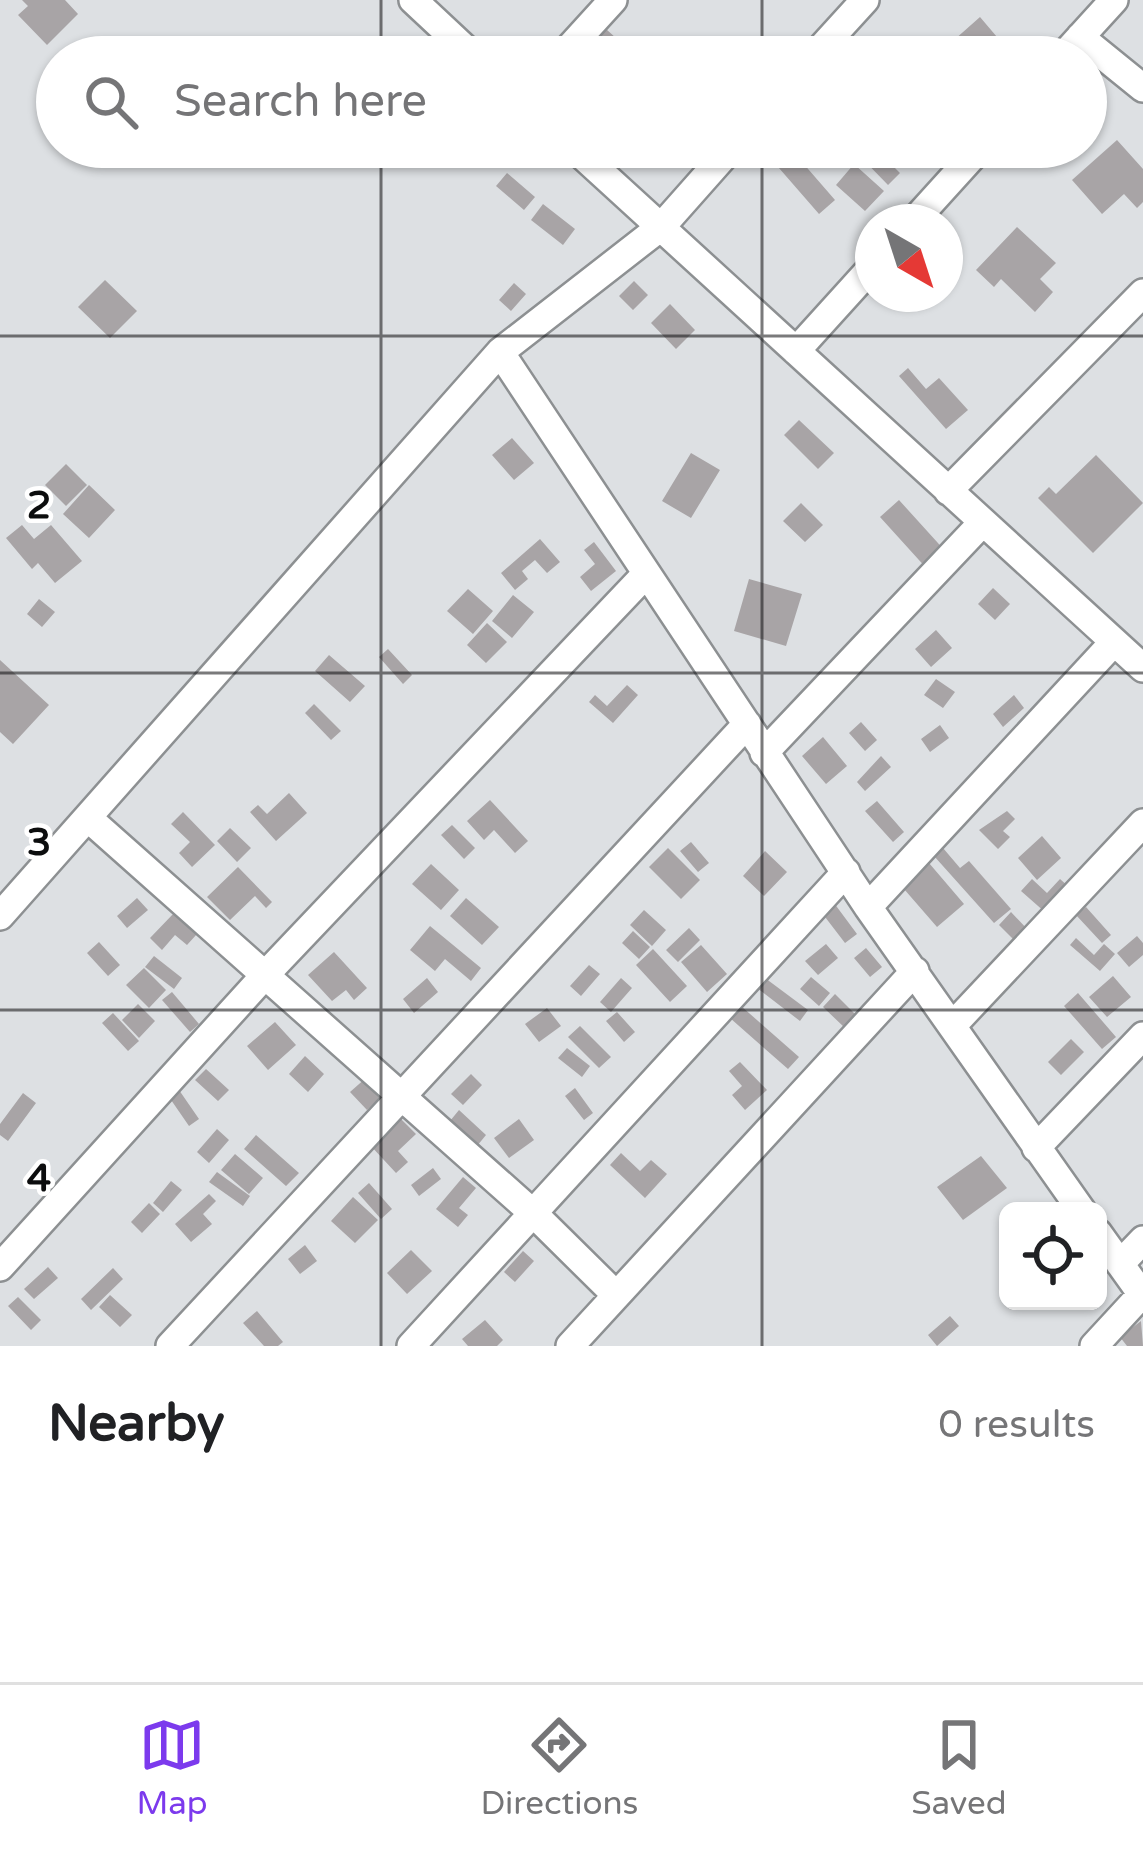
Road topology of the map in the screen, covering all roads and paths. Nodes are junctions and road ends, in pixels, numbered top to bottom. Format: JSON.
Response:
{"nodes":[{"id":1,"x":413,"y":0,"type":"edge"},
{"id":2,"x":613,"y":0,"type":"edge"},
{"id":3,"x":865,"y":0,"type":"edge"},
{"id":4,"x":1114,"y":0,"type":"edge"},
{"id":5,"x":452,"y":36,"type":"edge"},
{"id":6,"x":580,"y":36,"type":"edge"},
{"id":7,"x":833,"y":36,"type":"edge"},
{"id":8,"x":1081,"y":36,"type":"edge"},
{"id":9,"x":1107,"y":68,"type":"edge"},
{"id":10,"x":1143,"y":88,"type":"edge"},
{"id":11,"x":597,"y":168,"type":"edge"},
{"id":12,"x":713,"y":168,"type":"edge"},
{"id":13,"x":962,"y":168,"type":"edge"},
{"id":14,"x":929,"y":204,"type":"edge"},
{"id":15,"x":662,"y":226,"type":"junction"},
{"id":16,"x":855,"y":286,"type":"edge"},
{"id":17,"x":1143,"y":293,"type":"edge"},
{"id":18,"x":796,"y":351,"type":"junction"},
{"id":19,"x":500,"y":352,"type":"junction"},
{"id":20,"x":948,"y":491,"type":"junction"},
{"id":21,"x":982,"y":522,"type":"junction"},
{"id":22,"x":645,"y":575,"type":"junction"},
{"id":23,"x":1114,"y":642,"type":"junction"},
{"id":24,"x":1143,"y":668,"type":"edge"},
{"id":25,"x":747,"y":724,"type":"junction"},
{"id":26,"x":764,"y":753,"type":"junction"},
{"id":27,"x":88,"y":818,"type":"junction"},
{"id":28,"x":1143,"y":824,"type":"edge"},
{"id":29,"x":846,"y":872,"type":"junction"},
{"id":30,"x":868,"y":907,"type":"junction"},
{"id":31,"x":0,"y":916,"type":"edge"},
{"id":32,"x":915,"y":971,"type":"junction"},
{"id":33,"x":266,"y":974,"type":"junction"},
{"id":34,"x":952,"y":1026,"type":"junction"},
{"id":35,"x":1143,"y":1036,"type":"edge"},
{"id":36,"x":404,"y":1097,"type":"junction"},
{"id":37,"x":1036,"y":1148,"type":"junction"},
{"id":38,"x":1075,"y":1202,"type":"edge"},
{"id":39,"x":534,"y":1214,"type":"junction"},
{"id":40,"x":1143,"y":1240,"type":"edge"},
{"id":41,"x":1107,"y":1246,"type":"edge"},
{"id":42,"x":1120,"y":1264,"type":"junction"},
{"id":43,"x":0,"y":1267,"type":"edge"},
{"id":44,"x":616,"y":1295,"type":"junction"},
{"id":45,"x":1142,"y":1295,"type":"edge"},
{"id":46,"x":170,"y":1346,"type":"edge"},
{"id":47,"x":410,"y":1346,"type":"edge"},
{"id":48,"x":570,"y":1346,"type":"edge"},
{"id":49,"x":1094,"y":1346,"type":"edge"}],
"edges":[{"from":1,"to":5,"type":"street"},
{"from":2,"to":6,"type":"street"},
{"from":3,"to":7,"type":"street"},
{"from":4,"to":8,"type":"street"},
{"from":9,"to":10,"type":"street"},
{"from":11,"to":15,"type":"street"},
{"from":12,"to":15,"type":"street"},
{"from":13,"to":14,"type":"street"},
{"from":15,"to":18,"type":"street"},
{"from":15,"to":19,"type":"street"},
{"from":16,"to":18,"type":"street"},
{"from":17,"to":20,"type":"street"},
{"from":18,"to":20,"type":"street"},
{"from":19,"to":22,"type":"street"},
{"from":19,"to":27,"type":"street"},
{"from":20,"to":21,"type":"street"},
{"from":21,"to":23,"type":"street"},
{"from":21,"to":26,"type":"street"},
{"from":22,"to":25,"type":"street"},
{"from":22,"to":33,"type":"street"},
{"from":23,"to":24,"type":"street"},
{"from":23,"to":30,"type":"street"},
{"from":25,"to":26,"type":"street"},
{"from":25,"to":36,"type":"street"},
{"from":26,"to":29,"type":"street"},
{"from":27,"to":31,"type":"street"},
{"from":27,"to":33,"type":"street"},
{"from":28,"to":34,"type":"street"},
{"from":29,"to":30,"type":"street"},
{"from":29,"to":39,"type":"street"},
{"from":30,"to":32,"type":"street"},
{"from":32,"to":34,"type":"street"},
{"from":32,"to":44,"type":"street"},
{"from":33,"to":36,"type":"street"},
{"from":33,"to":43,"type":"street"},
{"from":34,"to":37,"type":"street"},
{"from":35,"to":37,"type":"street"},
{"from":36,"to":39,"type":"street"},
{"from":36,"to":46,"type":"street"},
{"from":37,"to":38,"type":"street"},
{"from":39,"to":44,"type":"street"},
{"from":39,"to":47,"type":"street"},
{"from":40,"to":42,"type":"street"},
{"from":41,"to":42,"type":"street"},
{"from":42,"to":45,"type":"street"},
{"from":44,"to":48,"type":"street"},
{"from":45,"to":49,"type":"street"}]}
